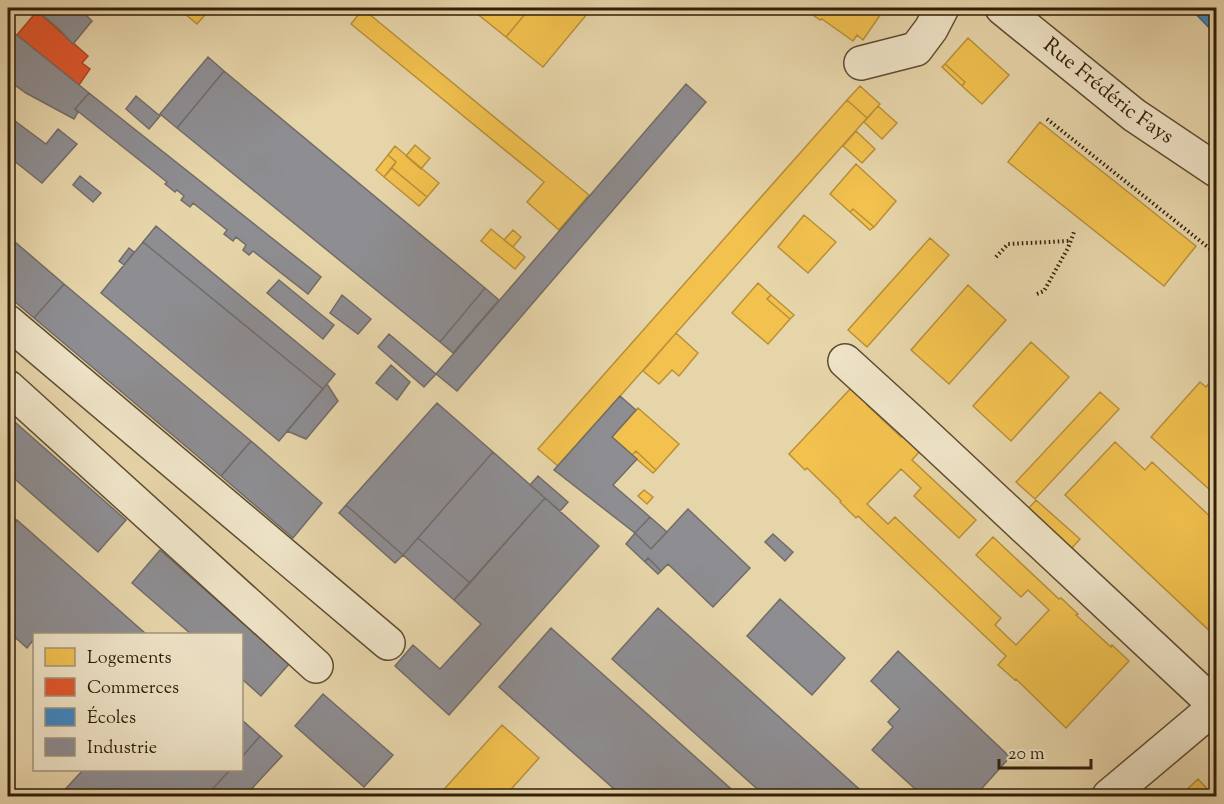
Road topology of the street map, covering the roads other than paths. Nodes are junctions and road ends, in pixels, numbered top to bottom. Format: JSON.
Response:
{"nodes":[{"id":1,"x":942,"y":8,"type":"edge"},
{"id":2,"x":1002,"y":8,"type":"edge"},
{"id":3,"x":861,"y":63,"type":"dead end"},
{"id":4,"x":1216,"y":170,"type":"edge"},
{"id":5,"x":8,"y":322,"type":"edge"},
{"id":6,"x":845,"y":361,"type":"dead end"},
{"id":7,"x":8,"y":387,"type":"edge"},
{"id":8,"x":388,"y":643,"type":"dead end"},
{"id":9,"x":316,"y":666,"type":"dead end"},
{"id":10,"x":1216,"y":706,"type":"edge"},
{"id":11,"x":1109,"y":796,"type":"edge"}],
"edges":[{"from":1,"to":3,"type":"street"},
{"from":2,"to":4,"type":"street","name":"Rue Frédéric Fays"},
{"from":5,"to":8,"type":"street"},
{"from":6,"to":10,"type":"street"},
{"from":7,"to":9,"type":"street"},
{"from":10,"to":11,"type":"street"}]}
